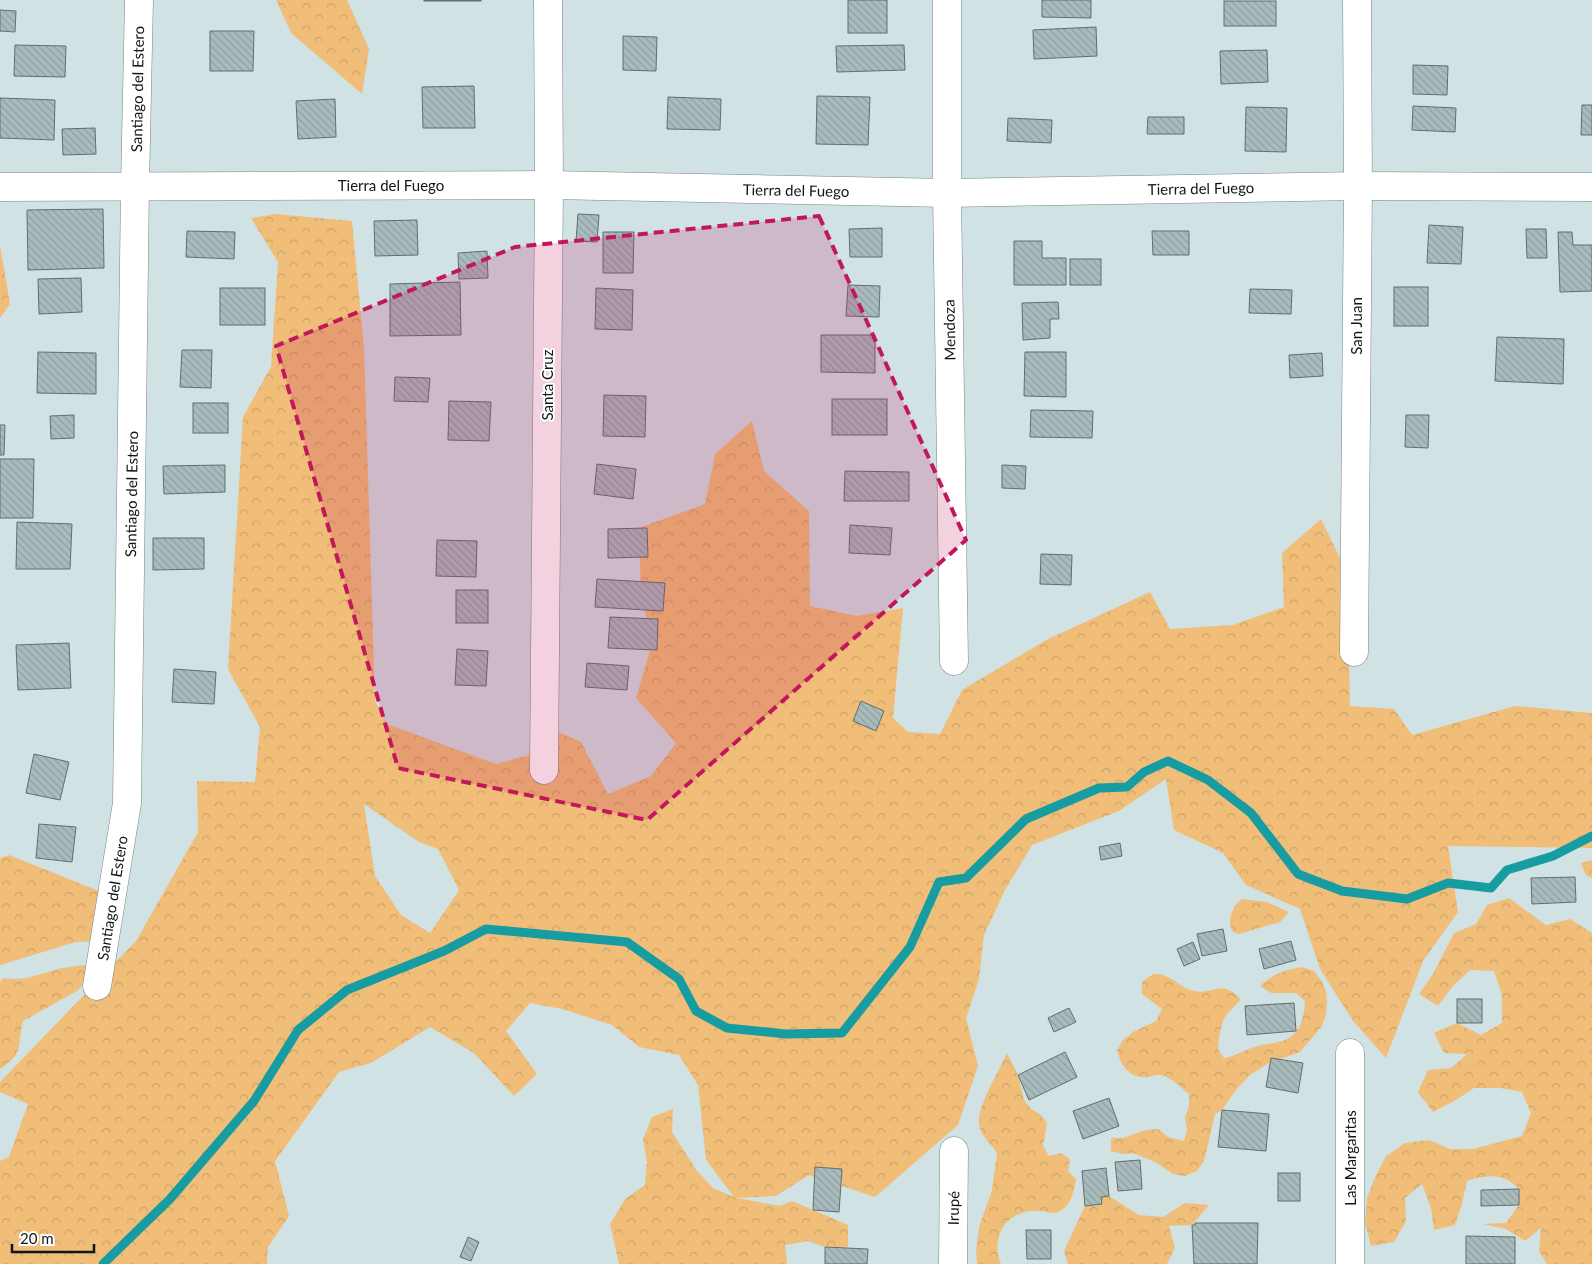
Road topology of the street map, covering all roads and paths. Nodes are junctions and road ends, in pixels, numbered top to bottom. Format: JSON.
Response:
{"nodes":[{"id":1,"x":139,"y":0,"type":"edge"},
{"id":2,"x":548,"y":0,"type":"edge"},
{"id":3,"x":947,"y":0,"type":"edge"},
{"id":4,"x":1357,"y":0,"type":"edge"},
{"id":5,"x":549,"y":185,"type":"junction"},
{"id":6,"x":135,"y":186,"type":"junction"},
{"id":7,"x":1358,"y":186,"type":"junction"},
{"id":8,"x":0,"y":187,"type":"edge"},
{"id":9,"x":1592,"y":187,"type":"edge"},
{"id":10,"x":947,"y":193,"type":"junction"},
{"id":11,"x":1354,"y":652,"type":"dead end"},
{"id":12,"x":954,"y":661,"type":"dead end"},
{"id":13,"x":544,"y":770,"type":"dead end"},
{"id":14,"x":98,"y":986,"type":"dead end"},
{"id":15,"x":1350,"y":1053,"type":"dead end"},
{"id":16,"x":954,"y":1152,"type":"dead end"},
{"id":17,"x":953,"y":1264,"type":"edge"},
{"id":18,"x":1350,"y":1264,"type":"edge"}],
"edges":[{"from":1,"to":6,"type":"street","name":"Santiago del Estero"},
{"from":2,"to":5,"type":"street","name":"Santa Cruz"},
{"from":3,"to":10,"type":"street","name":"Mendoza"},
{"from":4,"to":7,"type":"street","name":"San Juan"},
{"from":5,"to":6,"type":"street","name":"Tierra del Fuego"},
{"from":5,"to":10,"type":"street","name":"Tierra del Fuego"},
{"from":5,"to":13,"type":"street","name":"Santa Cruz"},
{"from":6,"to":8,"type":"street","name":"Tierra del Fuego"},
{"from":6,"to":14,"type":"street","name":"Santiago del Estero"},
{"from":7,"to":9,"type":"street","name":"Tierra del Fuego"},
{"from":7,"to":10,"type":"street","name":"Tierra del Fuego"},
{"from":7,"to":11,"type":"street","name":"San Juan"},
{"from":10,"to":12,"type":"street","name":"Mendoza"},
{"from":15,"to":18,"type":"street","name":"Las Margaritas"},
{"from":16,"to":17,"type":"street","name":"Irupé"}]}
